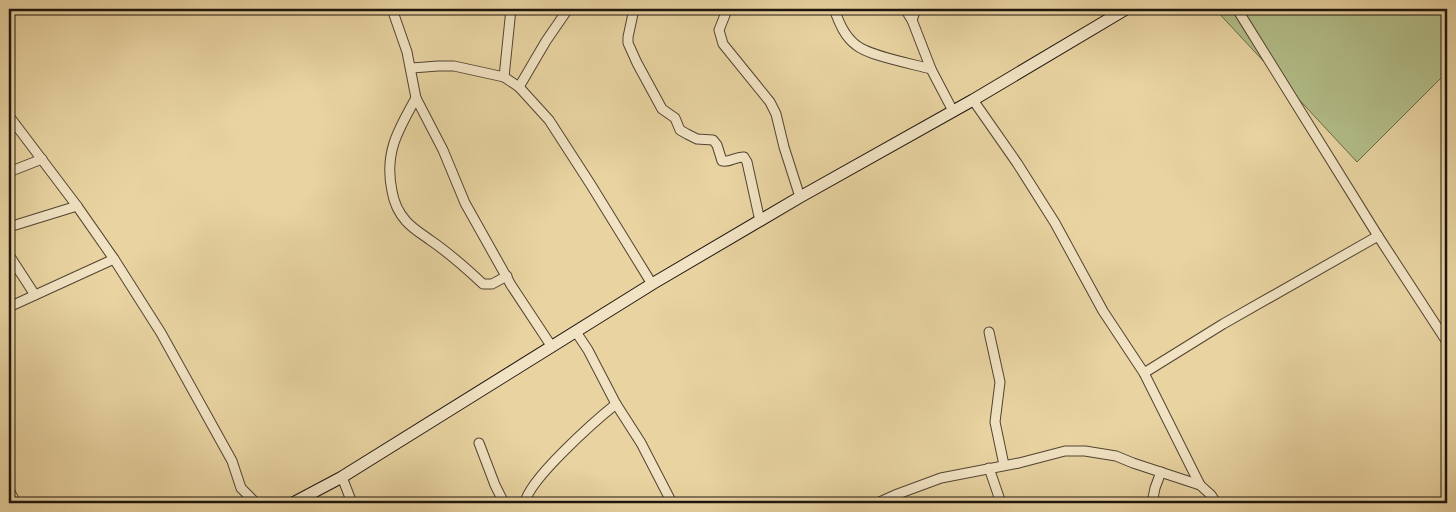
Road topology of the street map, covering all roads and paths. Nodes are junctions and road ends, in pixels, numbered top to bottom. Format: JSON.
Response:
{"nodes":[{"id":1,"x":392,"y":9,"type":"edge"},
{"id":2,"x":511,"y":9,"type":"edge"},
{"id":3,"x":568,"y":9,"type":"edge"},
{"id":4,"x":634,"y":9,"type":"edge"},
{"id":5,"x":724,"y":9,"type":"edge"},
{"id":6,"x":834,"y":9,"type":"edge"},
{"id":7,"x":905,"y":9,"type":"edge"},
{"id":8,"x":916,"y":9,"type":"edge"},
{"id":9,"x":1126,"y":9,"type":"edge"},
{"id":10,"x":1237,"y":9,"type":"edge"},
{"id":11,"x":912,"y":20,"type":"junction"},
{"id":12,"x":412,"y":68,"type":"junction"},
{"id":13,"x":931,"y":69,"type":"junction"},
{"id":14,"x":504,"y":77,"type":"junction"},
{"id":15,"x":520,"y":87,"type":"junction"},
{"id":16,"x":416,"y":98,"type":"junction"},
{"id":17,"x":972,"y":100,"type":"junction"},
{"id":18,"x":953,"y":111,"type":"junction"},
{"id":19,"x":9,"y":116,"type":"edge"},
{"id":20,"x":42,"y":159,"type":"junction"},
{"id":21,"x":9,"y":172,"type":"edge"},
{"id":22,"x":800,"y":198,"type":"junction"},
{"id":23,"x":77,"y":206,"type":"junction"},
{"id":24,"x":760,"y":221,"type":"junction"},
{"id":25,"x":9,"y":227,"type":"edge"},
{"id":26,"x":1378,"y":236,"type":"junction"},
{"id":27,"x":9,"y":255,"type":"edge"},
{"id":28,"x":114,"y":259,"type":"junction"},
{"id":29,"x":507,"y":276,"type":"junction"},
{"id":30,"x":652,"y":284,"type":"junction"},
{"id":31,"x":35,"y":295,"type":"junction"},
{"id":32,"x":9,"y":307,"type":"edge"},
{"id":33,"x":576,"y":332,"type":"junction"},
{"id":34,"x":989,"y":332,"type":"dead end"},
{"id":35,"x":1447,"y":342,"type":"edge"},
{"id":36,"x":552,"y":346,"type":"junction"},
{"id":37,"x":1144,"y":373,"type":"junction"},
{"id":38,"x":616,"y":404,"type":"junction"},
{"id":39,"x":480,"y":443,"type":"dead end"},
{"id":40,"x":1004,"y":465,"type":"junction"},
{"id":41,"x":989,"y":468,"type":"junction"},
{"id":42,"x":1161,"y":472,"type":"junction"},
{"id":43,"x":342,"y":477,"type":"junction"},
{"id":44,"x":1200,"y":485,"type":"junction"},
{"id":45,"x":9,"y":490,"type":"edge"},
{"id":46,"x":308,"y":500,"type":"edge"},
{"id":47,"x":16,"y":503,"type":"edge"},
{"id":48,"x":256,"y":503,"type":"edge"},
{"id":49,"x":293,"y":503,"type":"edge"},
{"id":50,"x":352,"y":503,"type":"edge"},
{"id":51,"x":504,"y":503,"type":"edge"},
{"id":52,"x":526,"y":503,"type":"edge"},
{"id":53,"x":672,"y":503,"type":"edge"},
{"id":54,"x":877,"y":503,"type":"edge"},
{"id":55,"x":1001,"y":503,"type":"edge"},
{"id":56,"x":1152,"y":503,"type":"edge"},
{"id":57,"x":1216,"y":503,"type":"edge"}],
"edges":[{"from":1,"to":12,"type":"street"},
{"from":2,"to":14,"type":"street"},
{"from":3,"to":15,"type":"street"},
{"from":4,"to":24,"type":"street"},
{"from":5,"to":22,"type":"street"},
{"from":6,"to":13,"type":"street"},
{"from":7,"to":11,"type":"street"},
{"from":8,"to":11,"type":"street"},
{"from":9,"to":17,"type":"street"},
{"from":10,"to":26,"type":"street"},
{"from":11,"to":13,"type":"street"},
{"from":12,"to":14,"type":"street"},
{"from":12,"to":16,"type":"street"},
{"from":13,"to":18,"type":"street"},
{"from":14,"to":15,"type":"street"},
{"from":15,"to":30,"type":"street"},
{"from":16,"to":29,"type":"street"},
{"from":16,"to":29,"type":"street"},
{"from":17,"to":18,"type":"street"},
{"from":17,"to":37,"type":"street"},
{"from":18,"to":22,"type":"street"},
{"from":19,"to":20,"type":"street"},
{"from":20,"to":21,"type":"street"},
{"from":20,"to":23,"type":"street"},
{"from":22,"to":24,"type":"street"},
{"from":23,"to":25,"type":"street"},
{"from":23,"to":28,"type":"street"},
{"from":24,"to":30,"type":"street"},
{"from":26,"to":35,"type":"street"},
{"from":26,"to":37,"type":"street"},
{"from":27,"to":31,"type":"street"},
{"from":28,"to":31,"type":"street"},
{"from":28,"to":48,"type":"street"},
{"from":29,"to":36,"type":"street"},
{"from":30,"to":33,"type":"street"},
{"from":31,"to":32,"type":"street"},
{"from":33,"to":36,"type":"street"},
{"from":33,"to":38,"type":"street"},
{"from":34,"to":40,"type":"street"},
{"from":36,"to":43,"type":"street"},
{"from":37,"to":44,"type":"street"},
{"from":38,"to":52,"type":"street"},
{"from":38,"to":53,"type":"street"},
{"from":39,"to":51,"type":"street"},
{"from":40,"to":41,"type":"street"},
{"from":40,"to":42,"type":"street"},
{"from":41,"to":54,"type":"street"},
{"from":41,"to":55,"type":"street"},
{"from":42,"to":44,"type":"street"},
{"from":42,"to":56,"type":"street"},
{"from":43,"to":46,"type":"street"},
{"from":43,"to":50,"type":"street"},
{"from":44,"to":57,"type":"street"},
{"from":45,"to":47,"type":"street"},
{"from":46,"to":49,"type":"street"}]}
